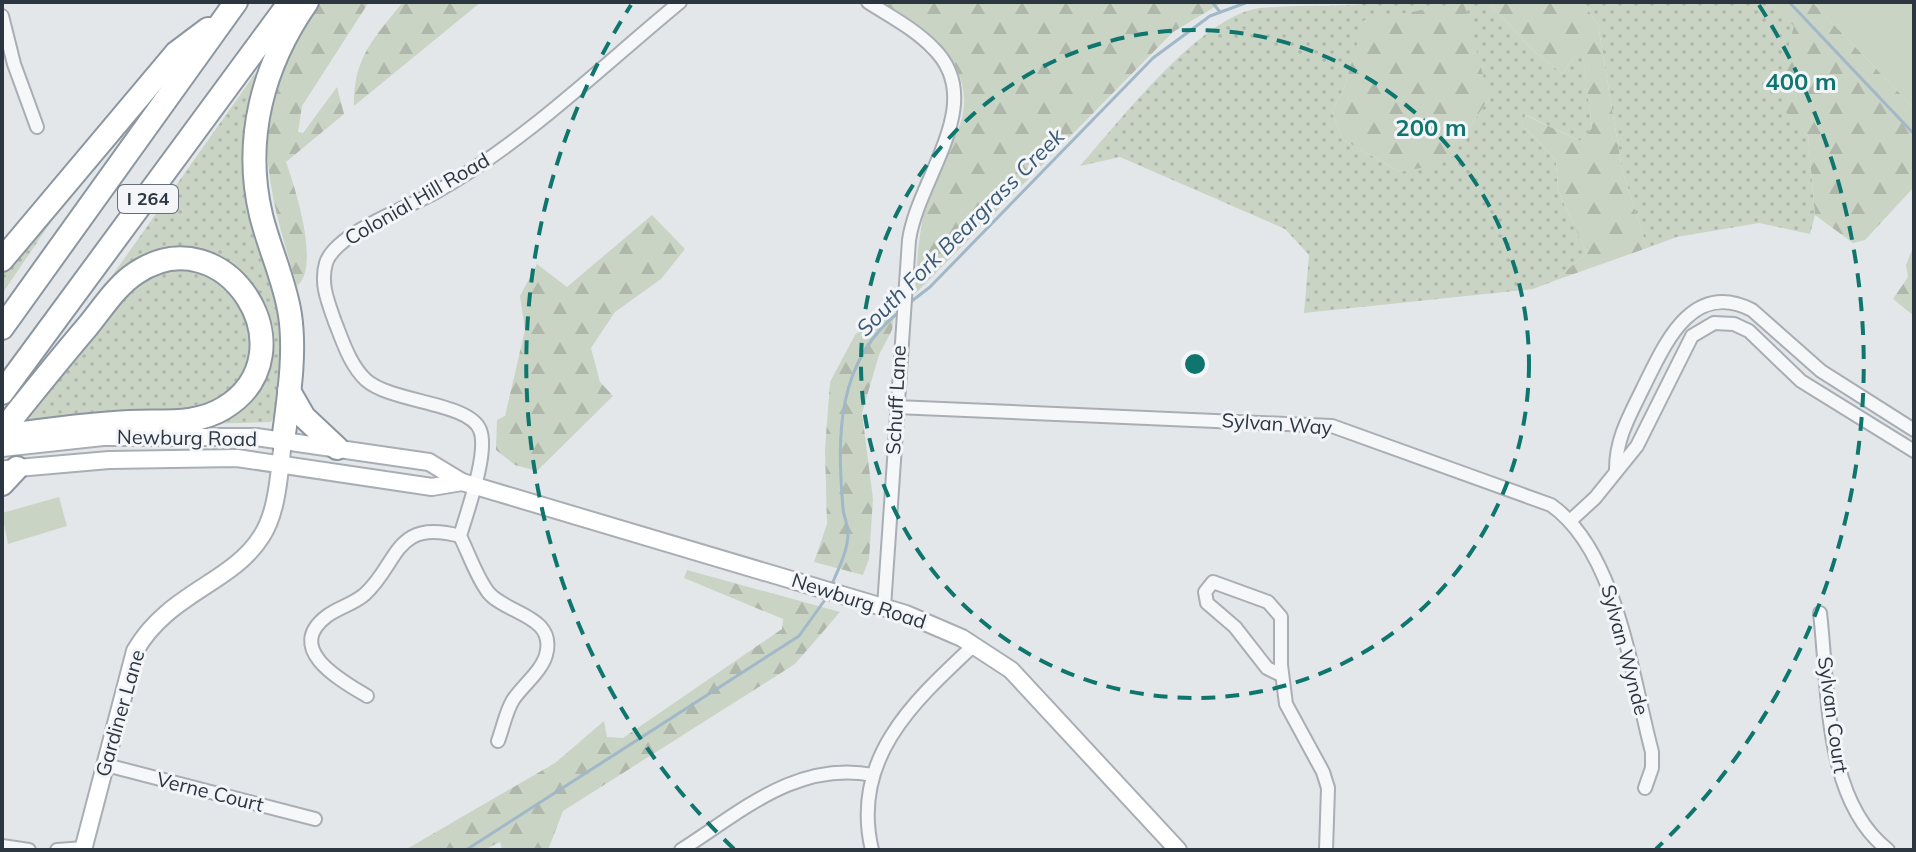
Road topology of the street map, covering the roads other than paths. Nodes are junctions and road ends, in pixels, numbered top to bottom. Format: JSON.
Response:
{"nodes":[{"id":1,"x":290,"y":2,"type":"edge"},
{"id":2,"x":307,"y":2,"type":"edge"},
{"id":3,"x":680,"y":2,"type":"edge"},
{"id":4,"x":868,"y":2,"type":"edge"},
{"id":5,"x":232,"y":8,"type":"edge"},
{"id":6,"x":2,"y":16,"type":"edge"},
{"id":7,"x":37,"y":127,"type":"dead end"},
{"id":8,"x":2,"y":260,"type":"edge"},
{"id":9,"x":2,"y":328,"type":"edge"},
{"id":10,"x":1774,"y":329,"type":"junction"},
{"id":11,"x":1761,"y":342,"type":"junction"},
{"id":12,"x":289,"y":391,"type":"junction"},
{"id":13,"x":2,"y":393,"type":"edge"},
{"id":14,"x":896,"y":407,"type":"junction"},
{"id":15,"x":1914,"y":430,"type":"edge"},
{"id":16,"x":5,"y":437,"type":"edge"},
{"id":17,"x":283,"y":442,"type":"junction"},
{"id":18,"x":337,"y":448,"type":"junction"},
{"id":19,"x":1914,"y":451,"type":"edge"},
{"id":20,"x":280,"y":466,"type":"junction"},
{"id":21,"x":1616,"y":469,"type":"junction"},
{"id":22,"x":7,"y":474,"type":"edge"},
{"id":23,"x":468,"y":484,"type":"junction"},
{"id":24,"x":1571,"y":520,"type":"junction"},
{"id":25,"x":460,"y":536,"type":"junction"},
{"id":26,"x":884,"y":607,"type":"junction"},
{"id":27,"x":1820,"y":613,"type":"dead end"},
{"id":28,"x":974,"y":645,"type":"junction"},
{"id":29,"x":1281,"y":675,"type":"junction"},
{"id":30,"x":367,"y":696,"type":"dead end"},
{"id":31,"x":498,"y":741,"type":"dead end"},
{"id":32,"x":106,"y":765,"type":"junction"},
{"id":33,"x":873,"y":775,"type":"junction"},
{"id":34,"x":1645,"y":788,"type":"dead end"},
{"id":35,"x":315,"y":819,"type":"dead end"},
{"id":36,"x":2,"y":846,"type":"edge"},
{"id":37,"x":84,"y":849,"type":"edge"},
{"id":38,"x":29,"y":850,"type":"edge"},
{"id":39,"x":57,"y":850,"type":"edge"},
{"id":40,"x":681,"y":850,"type":"edge"},
{"id":41,"x":872,"y":850,"type":"edge"},
{"id":42,"x":1178,"y":850,"type":"edge"},
{"id":43,"x":1326,"y":850,"type":"edge"},
{"id":44,"x":1888,"y":850,"type":"edge"}],
"edges":[{"from":1,"to":13,"type":"highway","number":"I 264"},
{"from":2,"to":12,"type":"highway"},
{"from":3,"to":23,"type":"street","name":"Colonial Hill Road"},
{"from":4,"to":14,"type":"street","name":"Schuff Lane"},
{"from":5,"to":8,"type":"highway"},
{"from":5,"to":9,"type":"highway","number":"I 264"},
{"from":6,"to":7,"type":"street"},
{"from":10,"to":11,"type":"street"},
{"from":10,"to":15,"type":"street"},
{"from":10,"to":21,"type":"street"},
{"from":11,"to":19,"type":"street"},
{"from":11,"to":21,"type":"street"},
{"from":12,"to":17,"type":"highway"},
{"from":12,"to":18,"type":"highway"},
{"from":14,"to":24,"type":"street","name":"Sylvan Way"},
{"from":14,"to":26,"type":"street","name":"Schuff Lane"},
{"from":16,"to":16,"type":"highway"},
{"from":16,"to":17,"type":"main road","name":"Newburg Road"},
{"from":17,"to":18,"type":"main road","name":"Newburg Road"},
{"from":17,"to":20,"type":"main road","name":"Gardiner Lane"},
{"from":18,"to":23,"type":"main road","name":"Newburg Road"},
{"from":20,"to":22,"type":"main road","name":"Newburg Road"},
{"from":20,"to":23,"type":"main road","name":"Newburg Road"},
{"from":20,"to":32,"type":"main road","name":"Gardiner Lane"},
{"from":21,"to":24,"type":"street"},
{"from":23,"to":25,"type":"street"},
{"from":23,"to":26,"type":"main road","name":"Newburg Road"},
{"from":24,"to":34,"type":"street","name":"Sylvan Wynde"},
{"from":25,"to":30,"type":"street"},
{"from":25,"to":31,"type":"street"},
{"from":26,"to":28,"type":"main road","name":"Newburg Road"},
{"from":27,"to":44,"type":"street","name":"Sylvan Court"},
{"from":28,"to":33,"type":"street"},
{"from":28,"to":42,"type":"main road","name":"Newburg Road"},
{"from":29,"to":29,"type":"street"},
{"from":29,"to":43,"type":"street"},
{"from":32,"to":35,"type":"street","name":"Verne Court"},
{"from":32,"to":37,"type":"main road","name":"Gardiner Lane"},
{"from":33,"to":40,"type":"street"},
{"from":33,"to":41,"type":"street"},
{"from":36,"to":38,"type":"street"},
{"from":37,"to":39,"type":"street"}]}
